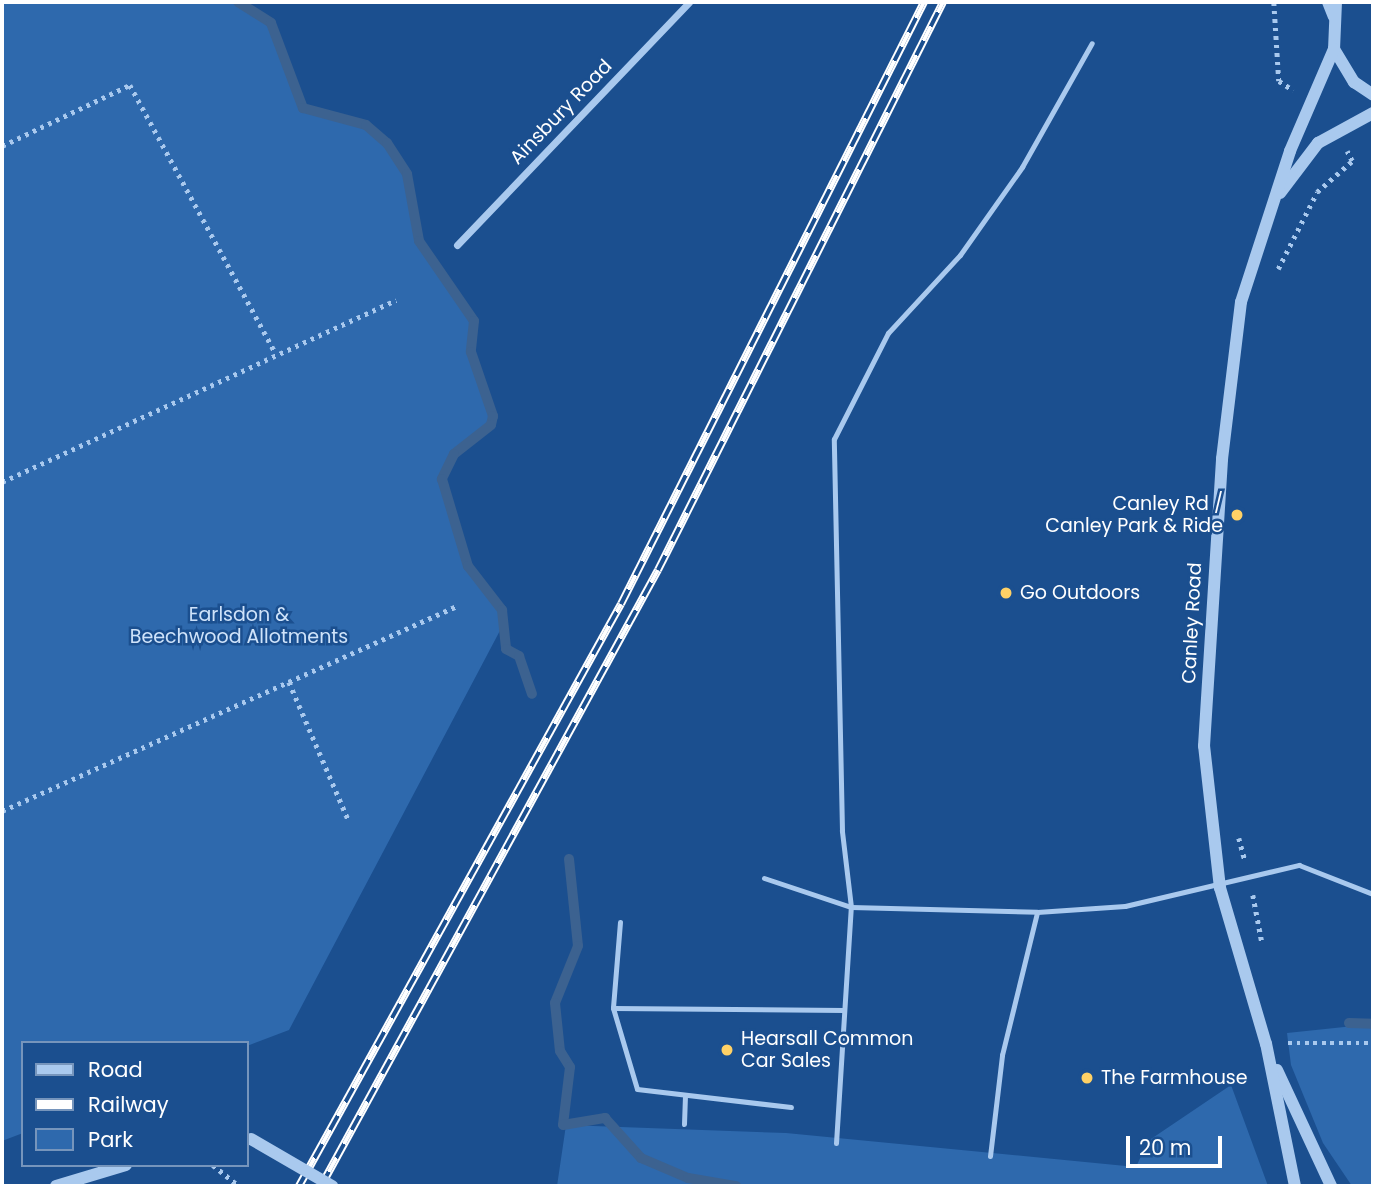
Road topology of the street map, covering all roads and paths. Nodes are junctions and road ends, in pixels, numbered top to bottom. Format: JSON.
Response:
{"nodes":[{"id":1,"x":689,"y":2,"type":"edge"},
{"id":2,"x":1274,"y":2,"type":"edge"},
{"id":3,"x":1325,"y":2,"type":"edge"},
{"id":4,"x":1336,"y":2,"type":"edge"},
{"id":5,"x":1331,"y":17,"type":"junction"},
{"id":6,"x":1092,"y":43,"type":"dead end"},
{"id":7,"x":1334,"y":49,"type":"junction"},
{"id":8,"x":1373,"y":95,"type":"edge"},
{"id":9,"x":1314,"y":103,"type":"junction"},
{"id":10,"x":1373,"y":113,"type":"edge"},
{"id":11,"x":1337,"y":131,"type":"junction"},
{"id":12,"x":2,"y":146,"type":"edge"},
{"id":13,"x":1272,"y":202,"type":"junction"},
{"id":14,"x":457,"y":245,"type":"dead end"},
{"id":15,"x":1274,"y":277,"type":"dead end"},
{"id":16,"x":397,"y":300,"type":"dead end"},
{"id":17,"x":275,"y":352,"type":"junction"},
{"id":18,"x":2,"y":482,"type":"edge"},
{"id":19,"x":459,"y":605,"type":"dead end"},
{"id":20,"x":289,"y":682,"type":"junction"},
{"id":21,"x":2,"y":811,"type":"edge"},
{"id":22,"x":349,"y":821,"type":"dead end"},
{"id":23,"x":1236,"y":822,"type":"dead end"},
{"id":24,"x":1249,"y":874,"type":"junction"},
{"id":25,"x":764,"y":878,"type":"dead end"},
{"id":26,"x":1220,"y":888,"type":"junction"},
{"id":27,"x":1373,"y":894,"type":"edge"},
{"id":28,"x":851,"y":906,"type":"junction"},
{"id":29,"x":1037,"y":912,"type":"junction"},
{"id":30,"x":620,"y":922,"type":"dead end"},
{"id":31,"x":1264,"y":953,"type":"dead end"},
{"id":32,"x":613,"y":1008,"type":"junction"},
{"id":33,"x":845,"y":1010,"type":"junction"},
{"id":34,"x":1278,"y":1034,"type":"dead end"},
{"id":35,"x":1373,"y":1042,"type":"edge"},
{"id":36,"x":1266,"y":1044,"type":"junction"},
{"id":37,"x":1280,"y":1044,"type":"junction"},
{"id":38,"x":1282,"y":1055,"type":"dead end"},
{"id":39,"x":685,"y":1097,"type":"junction"},
{"id":40,"x":791,"y":1107,"type":"dead end"},
{"id":41,"x":684,"y":1124,"type":"dead end"},
{"id":42,"x":249,"y":1139,"type":"edge"},
{"id":43,"x":836,"y":1143,"type":"dead end"},
{"id":44,"x":990,"y":1156,"type":"dead end"},
{"id":45,"x":119,"y":1167,"type":"edge"},
{"id":46,"x":216,"y":1167,"type":"edge"},
{"id":47,"x":238,"y":1185,"type":"edge"},
{"id":48,"x":57,"y":1186,"type":"edge"},
{"id":49,"x":332,"y":1186,"type":"edge"},
{"id":50,"x":1295,"y":1186,"type":"edge"},
{"id":51,"x":1331,"y":1186,"type":"edge"}],
"edges":[{"from":1,"to":14,"type":"street","name":"Ainsbury Road"},
{"from":2,"to":9,"type":"path"},
{"from":3,"to":5,"type":"street"},
{"from":4,"to":5,"type":"street"},
{"from":5,"to":7,"type":"street"},
{"from":6,"to":28,"type":"lane"},
{"from":7,"to":8,"type":"street"},
{"from":7,"to":9,"type":"street","name":"Canley Road"},
{"from":9,"to":13,"type":"street","name":"Canley Road"},
{"from":10,"to":11,"type":"street","name":"Canley Road"},
{"from":11,"to":13,"type":"street","name":"Canley Road"},
{"from":11,"to":15,"type":"path"},
{"from":12,"to":17,"type":"path"},
{"from":13,"to":26,"type":"street","name":"Canley Road"},
{"from":16,"to":17,"type":"path"},
{"from":17,"to":18,"type":"path"},
{"from":19,"to":20,"type":"path"},
{"from":20,"to":21,"type":"path"},
{"from":20,"to":22,"type":"path"},
{"from":23,"to":24,"type":"path"},
{"from":24,"to":26,"type":"lane"},
{"from":24,"to":27,"type":"lane"},
{"from":24,"to":31,"type":"path"},
{"from":25,"to":28,"type":"lane"},
{"from":26,"to":29,"type":"lane"},
{"from":26,"to":36,"type":"street","name":"Canley Road"},
{"from":28,"to":29,"type":"lane"},
{"from":28,"to":33,"type":"lane"},
{"from":29,"to":44,"type":"lane"},
{"from":30,"to":32,"type":"lane"},
{"from":32,"to":33,"type":"lane"},
{"from":32,"to":39,"type":"lane"},
{"from":33,"to":43,"type":"lane"},
{"from":34,"to":37,"type":"path"},
{"from":35,"to":37,"type":"path"},
{"from":36,"to":50,"type":"street","name":"Canley Road"},
{"from":36,"to":51,"type":"street","name":"Canley Road"},
{"from":37,"to":38,"type":"path"},
{"from":39,"to":40,"type":"lane"},
{"from":39,"to":41,"type":"lane"},
{"from":42,"to":49,"type":"street","bridge":true},
{"from":45,"to":48,"type":"street"},
{"from":46,"to":47,"type":"path"}]}
